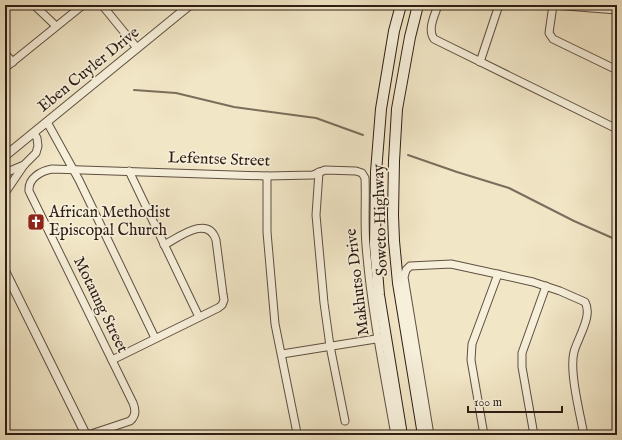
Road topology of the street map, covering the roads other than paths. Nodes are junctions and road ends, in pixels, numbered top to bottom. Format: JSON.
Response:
{"nodes":[{"id":1,"x":34,"y":5,"type":"edge"},
{"id":2,"x":83,"y":5,"type":"edge"},
{"id":3,"x":102,"y":5,"type":"edge"},
{"id":4,"x":190,"y":5,"type":"edge"},
{"id":5,"x":401,"y":5,"type":"edge"},
{"id":6,"x":418,"y":5,"type":"edge"},
{"id":7,"x":438,"y":5,"type":"edge"},
{"id":8,"x":499,"y":5,"type":"edge"},
{"id":9,"x":553,"y":5,"type":"edge"},
{"id":10,"x":617,"y":10,"type":"edge"},
{"id":11,"x":56,"y":26,"type":"junction"},
{"id":12,"x":137,"y":48,"type":"junction"},
{"id":13,"x":5,"y":54,"type":"edge"},
{"id":14,"x":13,"y":62,"type":"junction"},
{"id":15,"x":480,"y":62,"type":"junction"},
{"id":16,"x":5,"y":68,"type":"edge"},
{"id":17,"x":617,"y":70,"type":"edge"},
{"id":18,"x":47,"y":122,"type":"junction"},
{"id":19,"x":617,"y":128,"type":"edge"},
{"id":20,"x":34,"y":133,"type":"junction"},
{"id":21,"x":5,"y":156,"type":"edge"},
{"id":22,"x":24,"y":165,"type":"junction"},
{"id":23,"x":73,"y":169,"type":"junction"},
{"id":24,"x":129,"y":171,"type":"junction"},
{"id":25,"x":319,"y":172,"type":"junction"},
{"id":26,"x":5,"y":173,"type":"edge"},
{"id":27,"x":362,"y":173,"type":"joint"},
{"id":28,"x":267,"y":176,"type":"junction"},
{"id":29,"x":5,"y":193,"type":"edge"},
{"id":30,"x":164,"y":245,"type":"junction"},
{"id":31,"x":5,"y":271,"type":"edge"},
{"id":32,"x":498,"y":274,"type":"junction"},
{"id":33,"x":546,"y":286,"type":"junction"},
{"id":34,"x":199,"y":317,"type":"junction"},
{"id":35,"x":155,"y":338,"type":"junction"},
{"id":36,"x":382,"y":338,"type":"junction"},
{"id":37,"x":330,"y":346,"type":"junction"},
{"id":38,"x":282,"y":354,"type":"junction"},
{"id":39,"x":112,"y":360,"type":"junction"},
{"id":40,"x":345,"y":421,"type":"dead end"},
{"id":41,"x":297,"y":433,"type":"dead end"},
{"id":42,"x":87,"y":435,"type":"edge"},
{"id":43,"x":395,"y":435,"type":"edge"},
{"id":44,"x":402,"y":435,"type":"edge"},
{"id":45,"x":423,"y":435,"type":"edge"},
{"id":46,"x":430,"y":435,"type":"edge"},
{"id":47,"x":484,"y":435,"type":"edge"},
{"id":48,"x":534,"y":435,"type":"edge"},
{"id":49,"x":584,"y":435,"type":"edge"}],
"edges":[{"from":1,"to":11,"type":"street"},
{"from":2,"to":11,"type":"street"},
{"from":3,"to":12,"type":"street"},
{"from":4,"to":12,"type":"street","name":"Eben Cuyler Drive"},
{"from":5,"to":36,"type":"main road","name":"Soweto Highway"},
{"from":6,"to":45,"type":"main road","name":"Soweto Highway"},
{"from":7,"to":15,"type":"street"},
{"from":8,"to":15,"type":"street"},
{"from":9,"to":10,"type":"street"},
{"from":9,"to":17,"type":"street"},
{"from":11,"to":14,"type":"street"},
{"from":12,"to":18,"type":"street","name":"Eben Cuyler Drive"},
{"from":13,"to":14,"type":"street"},
{"from":14,"to":16,"type":"street"},
{"from":15,"to":19,"type":"street"},
{"from":18,"to":20,"type":"street","name":"Eben Cuyler Drive"},
{"from":18,"to":23,"type":"street"},
{"from":20,"to":21,"type":"street","name":"Eben Cuyler Drive"},
{"from":20,"to":22,"type":"street"},
{"from":22,"to":26,"type":"street"},
{"from":22,"to":29,"type":"street"},
{"from":23,"to":24,"type":"street","name":"Lefentse Street"},
{"from":23,"to":35,"type":"street"},
{"from":23,"to":39,"type":"street","name":"Motaung Street"},
{"from":24,"to":28,"type":"street","name":"Lefentse Street"},
{"from":24,"to":30,"type":"street"},
{"from":25,"to":27,"type":"street","name":"Lefentse Street"},
{"from":25,"to":28,"type":"street","name":"Lefentse Street"},
{"from":25,"to":37,"type":"street"},
{"from":27,"to":36,"type":"street","name":"Makhutso Drive"},
{"from":28,"to":38,"type":"street"},
{"from":30,"to":34,"type":"street"},
{"from":30,"to":34,"type":"street"},
{"from":31,"to":42,"type":"street"},
{"from":32,"to":33,"type":"street"},
{"from":32,"to":46,"type":"street"},
{"from":32,"to":47,"type":"street"},
{"from":33,"to":48,"type":"street"},
{"from":33,"to":49,"type":"street"},
{"from":34,"to":35,"type":"street"},
{"from":35,"to":39,"type":"street"},
{"from":36,"to":37,"type":"street"},
{"from":36,"to":43,"type":"street","name":"Makhutso Drive"},
{"from":36,"to":44,"type":"main road","name":"Soweto Highway"},
{"from":37,"to":38,"type":"street"},
{"from":37,"to":40,"type":"street"},
{"from":38,"to":41,"type":"street"},
{"from":39,"to":42,"type":"street","name":"Motaung Street"}]}
